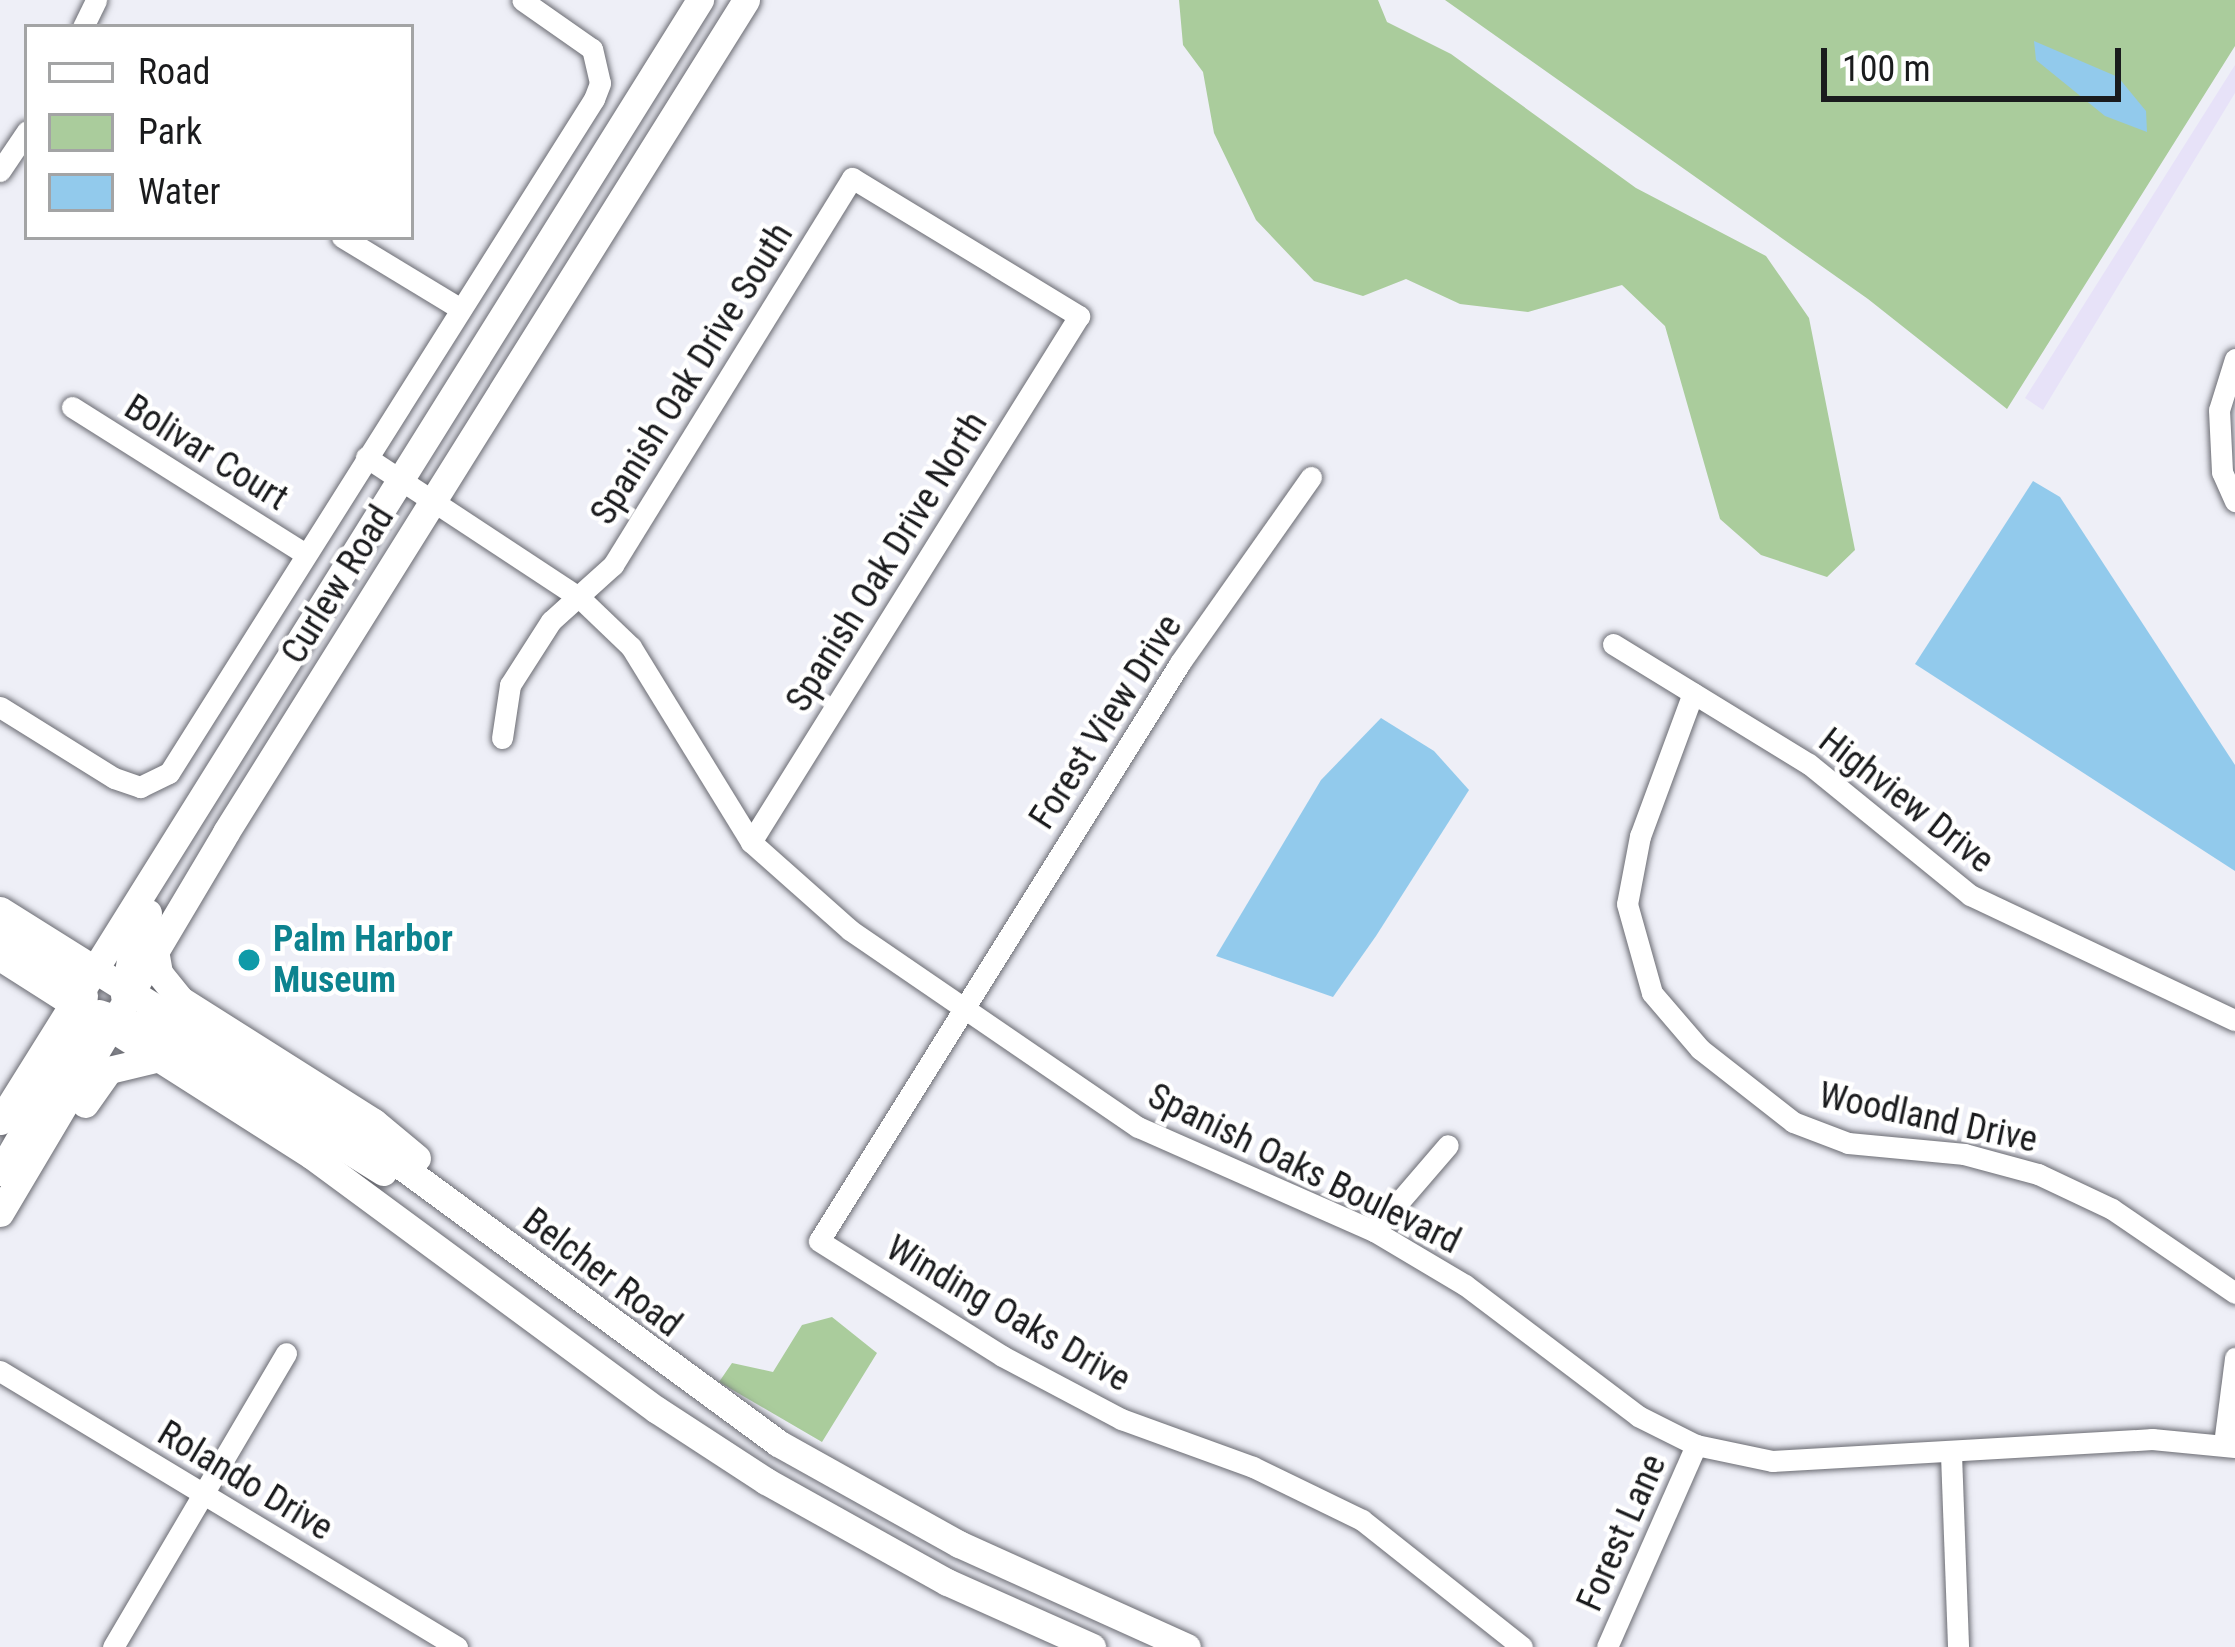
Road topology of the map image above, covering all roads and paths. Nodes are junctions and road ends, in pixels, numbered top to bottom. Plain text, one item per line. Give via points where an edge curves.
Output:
1 (522, 0) edge
2 (700, 0) edge
3 (746, 0) edge
4 (24, 135) edge
5 (0, 171) edge
6 (851, 178) joint
7 (347, 240) edge
8 (461, 310) junction
9 (2235, 359) edge
10 (72, 407) dead end
11 (366, 457) junction
12 (1312, 477) dead end
13 (401, 478) junction
14 (434, 499) junction
15 (2235, 501) edge
16 (305, 554) junction
17 (581, 598) junction
18 (1613, 644) dead end
19 (284, 665) junction
20 (1693, 693) junction
21 (0, 706) edge
22 (502, 738) dead end
23 (751, 842) junction
24 (0, 892) edge
25 (0, 910) edge
26 (125, 919) junction
27 (0, 938) edge
28 (155, 950) junction
29 (0, 958) edge
30 (0, 974) edge
31 (102, 995) junction
32 (962, 1009) junction
33 (2235, 1020) edge
34 (52, 1036) junction
35 (155, 1059) junction
36 (0, 1121) edge
37 (1448, 1145) dead end
38 (0, 1172) edge
39 (0, 1213) edge
40 (1374, 1231) junction
41 (0, 1232) edge
42 (500, 1241) junction
43 (2235, 1293) edge
44 (286, 1354) dead end
45 (2235, 1358) edge
46 (0, 1371) edge
47 (1696, 1445) junction
48 (2230, 1446) edge
49 (1951, 1454) junction
50 (204, 1496) junction
51 (113, 1647) edge
52 (456, 1647) edge
53 (1093, 1647) edge
54 (1187, 1647) edge
55 (1522, 1647) edge
56 (1607, 1647) edge
57 (1958, 1647) edge

1 - 8 street via 580,37 600,65 594,100
2 - 13 main road, Curlew Road
3 - 14 main road, Curlew Road
4 - 5 street
6 - 17 street, Spanish Oak Drive South via 614,565
6 - 23 street, Spanish Oak Drive North via 1078,316
7 - 8 street
8 - 11 street
9 - 15 street via 2219,410 2222,472
10 - 16 street, Bolivar Court
11 - 13 street, Spanish Oaks Boulevard
11 - 16 street
12 - 32 street, Forest View Drive via 1180,663
13 - 14 street, Spanish Oaks Boulevard
13 - 19 main road, Curlew Road
14 - 17 street, Spanish Oaks Boulevard
14 - 28 main road, Curlew Road
16 - 21 street via 169,773 140,787
17 - 22 street, Spanish Oak Drive South via 551,621 510,686
17 - 23 street, Spanish Oaks Boulevard via 632,647
18 - 20 street, Highview Drive
19 - 26 main road, Curlew Road
19 - 31 main road via 259,736
20 - 33 street, Highview Drive via 1809,764 1970,896
20 - 43 street, Woodland Drive via 1640,836 1627,904 1652,993 1700,1049 1792,1122 1848,1143 1964,1154 2038,1174 2112,1209
23 - 32 street, Spanish Oaks Boulevard via 850,930
24 - 26 main road via 86,938
25 - 31 main road, Belcher Road via 61,946
26 - 31 main road, Curlew Road
27 - 31 main road
28 - 31 main road, Curlew Road
28 - 42 main road via 158,973 181,1000 374,1122
29 - 31 main road, Belcher Road
30 - 34 main road via 33,996
31 - 34 main road, Curlew Road
31 - 35 main road, Belcher Road
31 - 38 main road
31 - 39 main road, Curlew Road
31 - 42 main road, Belcher Road via 363,1138
32 - 40 street, Spanish Oaks Boulevard via 1173,1147
32 - 55 street, Winding Oaks Drive via 819,1241 1002,1356 1121,1419 1348,1512
34 - 36 main road, Curlew Road
35 - 41 main road via 120,1064 100,1078 22,1212
35 - 53 main road, Belcher Road via 312,1156 766,1481 947,1582
37 - 40 street
40 - 47 street, Spanish Oaks Boulevard via 1506,1312 1639,1417
42 - 54 main road, Belcher Road via 683,1380 875,1501
44 - 50 street
45 - 48 street
46 - 50 street, Rolando Drive
47 - 49 street, Spanish Oaks Boulevard via 1772,1461
47 - 56 street, Forest Lane
48 - 49 street, Spanish Oaks Boulevard via 2152,1439
49 - 57 street
50 - 51 street
50 - 52 street, Rolando Drive

